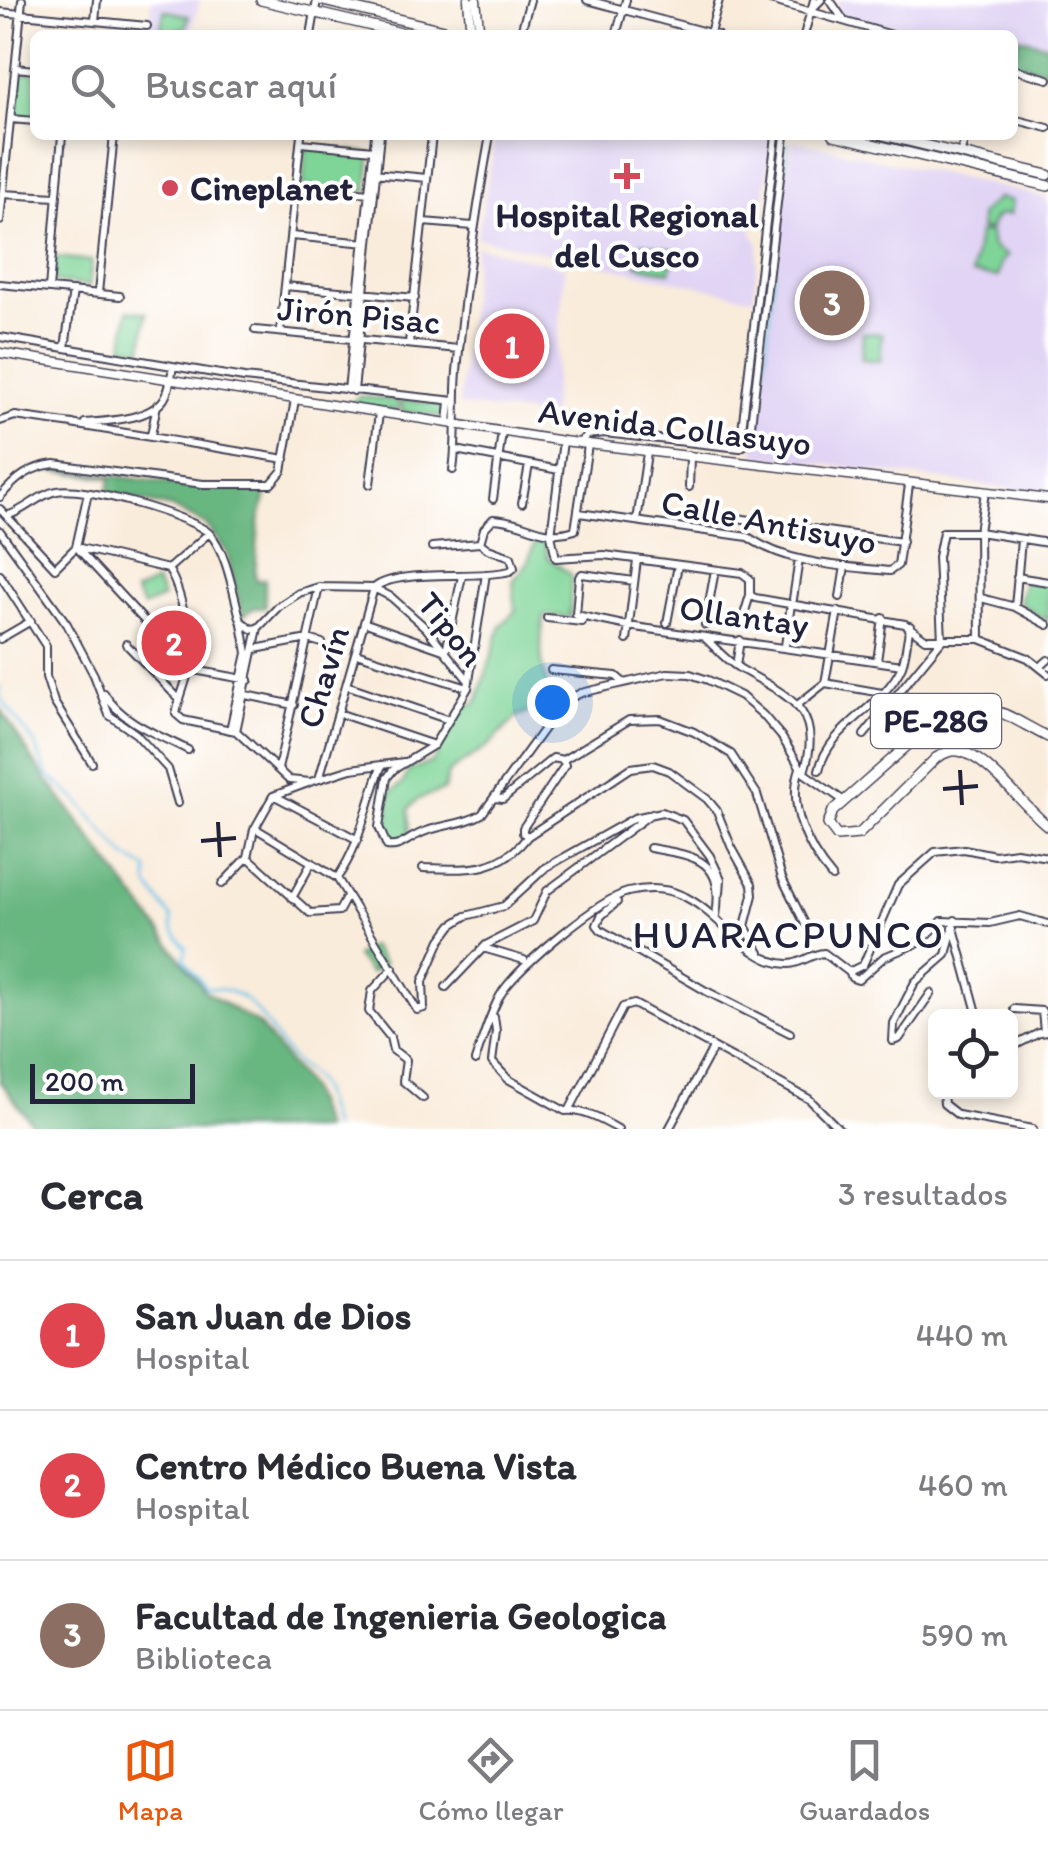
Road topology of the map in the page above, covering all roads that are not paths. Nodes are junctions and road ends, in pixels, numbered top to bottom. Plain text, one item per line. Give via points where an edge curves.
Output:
1 (22, 0) edge
2 (97, 0) edge
3 (261, 0) edge
4 (318, 0) edge
5 (468, 0) edge
6 (476, 0) edge
7 (530, 0) edge
8 (587, 0) edge
9 (626, 0) edge
10 (718, 0) edge
11 (770, 0) edge
12 (817, 0) edge
13 (830, 0) edge
14 (624, 9) junction
15 (810, 11) junction
16 (0, 12) edge
17 (314, 13) junction
18 (21, 14) junction
19 (391, 17) junction
20 (95, 21) junction
21 (846, 22) junction
22 (124, 24) junction
23 (147, 26) dead end
24 (123, 30) edge
25 (312, 30) edge
26 (380, 30) edge
27 (388, 30) edge
28 (447, 30) edge
29 (468, 30) edge
30 (479, 30) edge
31 (521, 30) edge
32 (618, 30) edge
33 (698, 30) edge
34 (713, 30) edge
35 (805, 30) edge
36 (874, 30) edge
37 (16, 68) junction
38 (30, 69) edge
39 (1018, 70) edge
40 (1048, 79) edge
41 (0, 92) edge
42 (13, 93) junction
43 (11, 119) junction
44 (1018, 119) edge
45 (30, 121) edge
46 (1048, 128) edge
47 (62, 140) edge
48 (113, 140) edge
49 (301, 140) edge
50 (308, 140) edge
51 (376, 140) edge
52 (377, 140) edge
53 (431, 140) edge
54 (489, 140) edge
55 (776, 140) edge
56 (784, 140) edge
57 (855, 140) edge
58 (903, 140) edge
59 (964, 140) edge
60 (373, 150) junction
61 (960, 154) junction
62 (373, 173) junction
63 (1048, 175) edge
64 (427, 178) junction
65 (296, 186) junction
66 (1048, 186) edge
67 (369, 193) junction
68 (2, 194) edge
69 (56, 197) junction
70 (0, 221) edge
71 (423, 222) junction
72 (473, 226) junction
73 (291, 236) junction
74 (366, 243) junction
75 (0, 284) edge
76 (285, 286) junction
77 (49, 289) junction
78 (73, 291) junction
79 (361, 293) junction
80 (98, 294) junction
81 (120, 296) dead end
82 (415, 298) junction
83 (255, 330) dead end
84 (280, 332) junction
85 (0, 337) edge
86 (357, 338) junction
87 (409, 344) junction
88 (65, 348) junction
89 (459, 349) junction
90 (0, 352) edge
91 (154, 363) junction
92 (173, 366) junction
93 (144, 376) junction
94 (171, 380) junction
95 (351, 390) junction
96 (295, 400) junction
97 (452, 401) junction
98 (157, 405) junction
99 (749, 406) junction
100 (378, 413) junction
101 (0, 418) edge
102 (452, 423) junction
103 (70, 424) junction
104 (502, 432) junction
105 (151, 435) junction
106 (564, 442) junction
107 (583, 444) junction
108 (456, 450) junction
109 (647, 453) junction
110 (690, 457) junction
111 (284, 459) junction
112 (499, 460) junction
113 (530, 465) junction
114 (453, 470) dead end
115 (560, 470) junction
116 (370, 484) dead end
117 (909, 484) junction
118 (689, 487) dead end
119 (986, 492) junction
120 (88, 494) junction
121 (0, 497) edge
122 (493, 498) dead end
123 (1048, 499) edge
124 (522, 503) dead end
125 (0, 509) edge
126 (579, 513) junction
127 (9, 516) junction
128 (723, 516) dead end
129 (637, 521) junction
130 (0, 531) edge
131 (209, 532) junction
132 (980, 532) junction
133 (550, 535) junction
134 (1021, 540) junction
135 (902, 542) junction
136 (480, 543) junction
137 (1048, 543) edge
138 (432, 546) dead end
139 (76, 547) junction
140 (799, 559) junction
141 (637, 560) junction
142 (678, 565) junction
143 (846, 566) junction
144 (168, 569) junction
145 (715, 570) junction
146 (486, 574) junction
147 (0, 575) edge
148 (462, 576) junction
149 (1017, 578) junction
150 (634, 580) junction
151 (1048, 582) edge
152 (319, 587) junction
153 (374, 588) junction
154 (750, 594) junction
155 (840, 598) dead end
156 (981, 598) junction
157 (792, 601) junction
158 (1016, 607) junction
159 (838, 611) junction
160 (547, 618) dead end
161 (743, 618) dead end
162 (883, 618) junction
163 (31, 621) junction
164 (241, 621) junction
165 (366, 623) junction
166 (667, 624) dead end
167 (1048, 624) edge
168 (705, 625) dead end
169 (628, 626) junction
170 (910, 626) junction
171 (258, 628) junction
172 (702, 636) junction
173 (0, 639) edge
174 (308, 639) junction
175 (980, 639) junction
176 (627, 640) dead end
177 (740, 640) junction
178 (942, 640) junction
179 (322, 643) dead end
180 (126, 644) dead end
181 (786, 646) junction
182 (255, 649) junction
183 (446, 651) junction
184 (356, 653) junction
185 (831, 653) junction
186 (1048, 660) edge
187 (877, 661) junction
188 (902, 665) junction
189 (1040, 666) junction
190 (736, 667) junction
191 (189, 668) junction
192 (550, 670) dead end
193 (1048, 674) edge
194 (94, 675) junction
195 (246, 679) junction
196 (624, 683) junction
197 (825, 683) junction
198 (469, 684) junction
199 (346, 685) junction
200 (882, 693) junction
201 (243, 694) junction
202 (180, 700) junction
203 (294, 704) junction
204 (796, 706) junction
205 (338, 712) junction
206 (449, 720) junction
207 (233, 730) junction
208 (864, 735) dead end
209 (1048, 737) edge
210 (434, 745) junction
211 (188, 750) dead end
212 (563, 760) junction
213 (92, 762) dead end
214 (410, 762) junction
215 (382, 764) junction
216 (278, 770) junction
217 (802, 770) junction
218 (819, 770) dead end
219 (314, 781) junction
220 (273, 796) junction
221 (495, 798) junction
222 (844, 801) junction
223 (178, 803) dead end
224 (653, 812) junction
225 (1048, 826) edge
226 (255, 828) junction
227 (528, 836) junction
228 (358, 840) junction
229 (650, 848) dead end
230 (248, 857) junction
231 (1048, 858) edge
232 (312, 862) junction
233 (423, 868) dead end
234 (832, 876) dead end
235 (337, 878) junction
236 (222, 884) dead end
237 (626, 893) junction
238 (720, 893) junction
239 (347, 895) junction
240 (292, 898) junction
241 (716, 916) junction
242 (954, 923) junction
243 (805, 924) dead end
244 (1048, 924) edge
245 (483, 948) junction
246 (763, 958) junction
247 (524, 960) dead end
248 (393, 968) junction
249 (849, 972) junction
250 (446, 987) dead end
251 (932, 992) dead end
252 (1014, 1008) dead end
253 (976, 1009) dead end
254 (494, 1016) junction
255 (1046, 1032) edge
256 (790, 1034) dead end
257 (1018, 1044) edge
258 (714, 1048) junction
259 (474, 1061) dead end
260 (423, 1098) dead end
261 (944, 1099) edge
262 (570, 1110) junction
263 (969, 1118) junction
264 (618, 1129) edge
265 (669, 1129) edge
266 (839, 1129) edge
267 (966, 1129) edge
268 (1032, 1129) edge

1 - 18 street
2 - 20 street
3 - 17 highway
4 - 17 street
4 - 19 highway
5 - 29 main road
6 - 30 main road
7 - 31 street
8 - 14 street
9 - 14 street
10 - 34 street
11 - 15 street
12 - 15 street
13 - 21 street
14 - 32 street
14 - 33 street
15 - 21 street
15 - 35 street
16 - 18 street
17 - 25 street
17 - 26 highway
18 - 20 street
18 - 37 street
19 - 27 street
19 - 28 highway
20 - 22 street
21 - 36 street
22 - 23 street
22 - 24 street
37 - 38 street
37 - 42 street
39 - 40 street
41 - 42 street
42 - 43 street
43 - 45 street
43 - 68 street
44 - 46 street
47 - 69 street
48 - 80 street
49 - 65 street
50 - 60 street
51 - 60 street
52 - 62 street
53 - 64 street
54 - 72 street
55 - 99 street
56 - 99 street
57 - 66 highway
58 - 61 highway
59 - 61 street
60 - 62 street
61 - 63 highway
62 - 64 street
62 - 67 street
62 - 74 street
64 - 71 street
65 - 67 street
65 - 73 street
67 - 74 street
68 - 69 street
68 - 70 street
69 - 77 street
71 - 72 street
71 - 82 street
72 - 89 street
73 - 74 street
73 - 76 street
74 - 79 street
75 - 77 street
76 - 79 street
76 - 84 street
77 - 78 street
78 - 80 street
78 - 88 street
79 - 82 street
79 - 86 street
80 - 81 street
82 - 87 street
83 - 84 street, Jirón Pisac
84 - 86 street, Jirón Pisac
85 - 88 street
86 - 87 street, Jirón Pisac
86 - 95 street
87 - 89 street, Jirón Pisac
88 - 91 street
89 - 97 street
90 - 93 main road, Avenida Collasuyo
91 - 92 street
91 - 93 street
92 - 94 street
92 - 95 street
93 - 94 main road, Avenida Collasuyo
94 - 96 main road, Avenida Collasuyo
94 - 98 street
95 - 97 street
96 - 100 main road, Avenida Collasuyo
96 - 111 street
97 - 102 street
98 - 103 street via 126,417
98 - 105 street
99 - 107 street via 749,442 740,448 604,433 587,435
100 - 102 main road, Avenida Collasuyo
100 - 116 street
101 - 103 street
102 - 104 main road, Avenida Collasuyo
102 - 108 street
103 - 105 street
104 - 106 main road, Avenida Collasuyo
104 - 112 street
105 - 111 street
106 - 107 main road, Avenida Collasuyo
106 - 115 street
107 - 109 main road, Avenida Collasuyo
107 - 126 street
108 - 112 street
108 - 114 street
109 - 110 main road, Avenida Collasuyo
109 - 129 street
110 - 117 main road, Avenida Collasuyo
110 - 118 street
111 - 121 street via 277,479 260,486 40,465
112 - 113 street
112 - 122 street
113 - 115 street
113 - 124 street
115 - 133 street
117 - 119 main road, Avenida Collasuyo
117 - 135 street
119 - 123 main road, Avenida Collasuyo
119 - 132 street
120 - 127 street via 56,490
120 - 131 street via 188,518
120 - 139 street
125 - 127 street
126 - 129 street, Calle Antisuyo
126 - 133 street via 575,530
127 - 139 street via 55,568
128 - 135 street
129 - 140 street, Calle Antisuyo via 748,537
130 - 194 street via 51,598
131 - 144 street
131 - 164 street
132 - 134 street
132 - 156 street
132 - 178 street via 940,534
133 - 136 street via 493,519
133 - 141 street via 561,560
134 - 137 street
134 - 149 street
135 - 143 street, Calle Antisuyo via 890,572
136 - 138 street
136 - 146 street via 511,556 514,568
139 - 144 street
139 - 191 street
140 - 143 street, Calle Antisuyo
140 - 157 street
141 - 142 street
141 - 150 street
142 - 145 street
142 - 166 street
143 - 155 street
144 - 191 street via 176,580
145 - 154 street via 744,574
145 - 168 street
146 - 148 street
146 - 198 street
147 - 163 street
148 - 153 street via 393,578
148 - 183 street
149 - 151 street
149 - 158 street
150 - 169 street
150 - 169 street, Ollantay via 578,577 579,618
152 - 153 street, Tipon
152 - 171 street, Tipon via 279,606
152 - 174 street
153 - 165 street, Chavín
153 - 183 street, Tipon
154 - 157 street
154 - 161 street
156 - 158 street
156 - 175 street
157 - 159 street
157 - 181 street
158 - 167 street
159 - 162 street
159 - 185 street
160 - 169 street
162 - 170 street
162 - 187 street
163 - 173 street
163 - 213 street via 48,651 46,677 54,702
164 - 171 street
164 - 195 street
165 - 183 street
165 - 184 street, Chavín
169 - 172 street, Ollantay
169 - 176 street
170 - 178 street
170 - 188 street
171 - 182 street
172 - 177 street, Ollantay
172 - 190 street
174 - 179 street
174 - 182 street
174 - 203 street
175 - 178 street
175 - 189 street
177 - 181 street, Ollantay
177 - 190 street
178 - 208 street
180 - 202 street
181 - 185 street, Ollantay
182 - 195 street
183 - 198 street, Tipon
184 - 198 street
184 - 199 street, Chavín
185 - 187 street, Ollantay
185 - 197 street
186 - 189 street
187 - 188 street, Ollantay
188 - 200 street
189 - 193 street
190 - 204 street
191 - 195 street
191 - 202 street
192 - 196 street via 616,676
194 - 211 street via 114,708
194 - 223 street via 114,721 168,769
195 - 201 street
196 - 217 street via 671,672 741,696 781,736
196 - 221 street via 560,704
197 - 200 street
197 - 204 street
198 - 206 street, Tipon
199 - 205 street, Chavín
199 - 206 street
200 - 218 street via 831,741
201 - 203 street
201 - 207 street
202 - 207 street via 178,717
203 - 216 street
204 - 217 street via 812,734
205 - 210 street
205 - 219 street, Chavín
206 - 210 street, Tipon
207 - 216 street
209 - 222 highway, PE-28G via 1000,711 966,707 933,723
210 - 214 street, Tipon
212 - 221 street via 553,758 506,797
212 - 227 street via 523,828
212 - 243 street via 630,720 660,720 732,754 757,794 782,878
214 - 215 street
214 - 221 street via 393,770 385,785 379,828 386,846 476,818
215 - 219 street
215 - 228 street
216 - 219 street via 289,780
217 - 222 street
217 - 234 street via 796,806 808,841
219 - 220 street
220 - 226 street
220 - 228 street
222 - 225 highway, PE-28G via 829,827 837,836 855,836 936,758 959,751 980,761
224 - 238 street via 683,820 710,856
224 - 245 street via 547,890 532,922
224 - 248 street via 546,868 504,906 452,925 423,981 421,1010
226 - 230 street
226 - 232 street
227 - 233 street via 486,867
227 - 246 street via 631,768 677,774 717,811 748,873 754,890 746,926
228 - 235 street
229 - 238 street via 695,855
230 - 236 street
230 - 240 street
231 - 249 street via 935,852 898,885 864,965
232 - 235 street
232 - 240 street
235 - 239 street
237 - 241 street via 678,893
237 - 254 street via 587,915 510,982
237 - 256 street via 600,916 601,930
238 - 241 street
239 - 240 street via 339,911 316,914
239 - 248 street
241 - 246 street
242 - 244 street via 1020,916
242 - 249 street via 937,924 858,980
242 - 251 street via 946,955 903,1004 893,1041
242 - 253 street
245 - 247 street
245 - 250 street
246 - 249 street via 791,964 824,953
248 - 260 street via 372,991 370,1010 406,1060 404,1081
252 - 255 street via 1042,1010
254 - 259 street
254 - 262 street via 495,1068
255 - 257 street
258 - 262 street via 634,1004 622,1009
258 - 265 street
258 - 266 street via 814,1102
261 - 263 street
262 - 264 street
263 - 267 street
263 - 268 street

